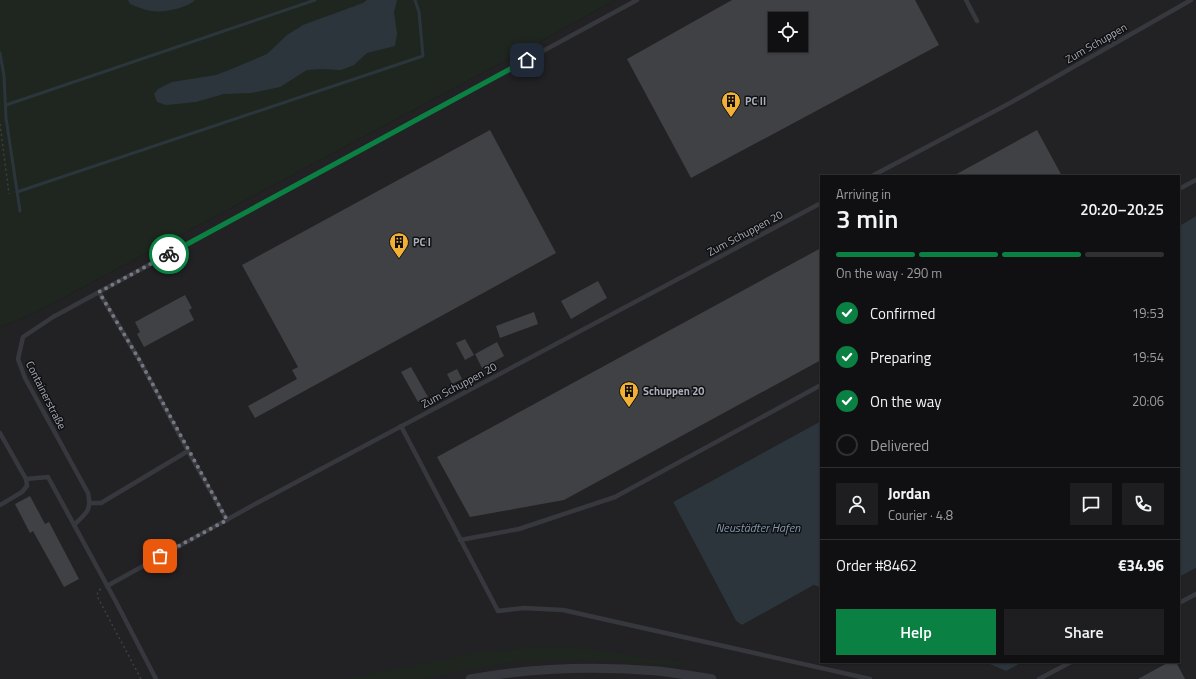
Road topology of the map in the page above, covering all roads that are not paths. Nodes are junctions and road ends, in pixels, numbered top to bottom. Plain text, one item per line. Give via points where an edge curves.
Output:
1 (637, 0) edge
2 (966, 0) edge
3 (1191, 0) edge
4 (977, 21) dead end
5 (874, 175) edge
6 (1196, 180) edge
7 (1180, 188) edge
8 (820, 204) edge
9 (99, 292) junction
10 (820, 386) edge
11 (401, 426) junction
12 (0, 433) edge
13 (188, 451) junction
14 (26, 479) junction
15 (90, 504) junction
16 (0, 505) edge
17 (227, 520) junction
18 (74, 525) junction
19 (460, 540) junction
20 (107, 586) junction
21 (1196, 594) edge
22 (1180, 602) edge
23 (1070, 663) edge
24 (154, 679) edge
25 (470, 679) edge
26 (712, 679) edge
27 (870, 679) edge
28 (1039, 679) edge

1 - 9 lane, Containerstraße
2 - 4 lane
3 - 5 lane, Zum Schuppen via 1010,103
6 - 7 lane
8 - 11 lane, Zum Schuppen 20
9 - 13 lane via 140,361
9 - 15 lane, Containerstraße via 23,337 18,359 25,378 88,493
10 - 19 lane via 615,497 519,529
11 - 17 lane, Zum Schuppen 20
11 - 19 lane
12 - 14 lane
13 - 15 lane via 102,503
13 - 17 lane
14 - 16 lane via 27,486 22,492
14 - 18 lane via 48,477
15 - 18 lane via 87,512
17 - 20 lane, Zum Schuppen 20
18 - 20 lane
19 - 27 lane via 498,611 524,608 563,610
20 - 24 lane
21 - 22 lane
23 - 28 lane
25 - 26 street via 536,671 598,668 659,671

